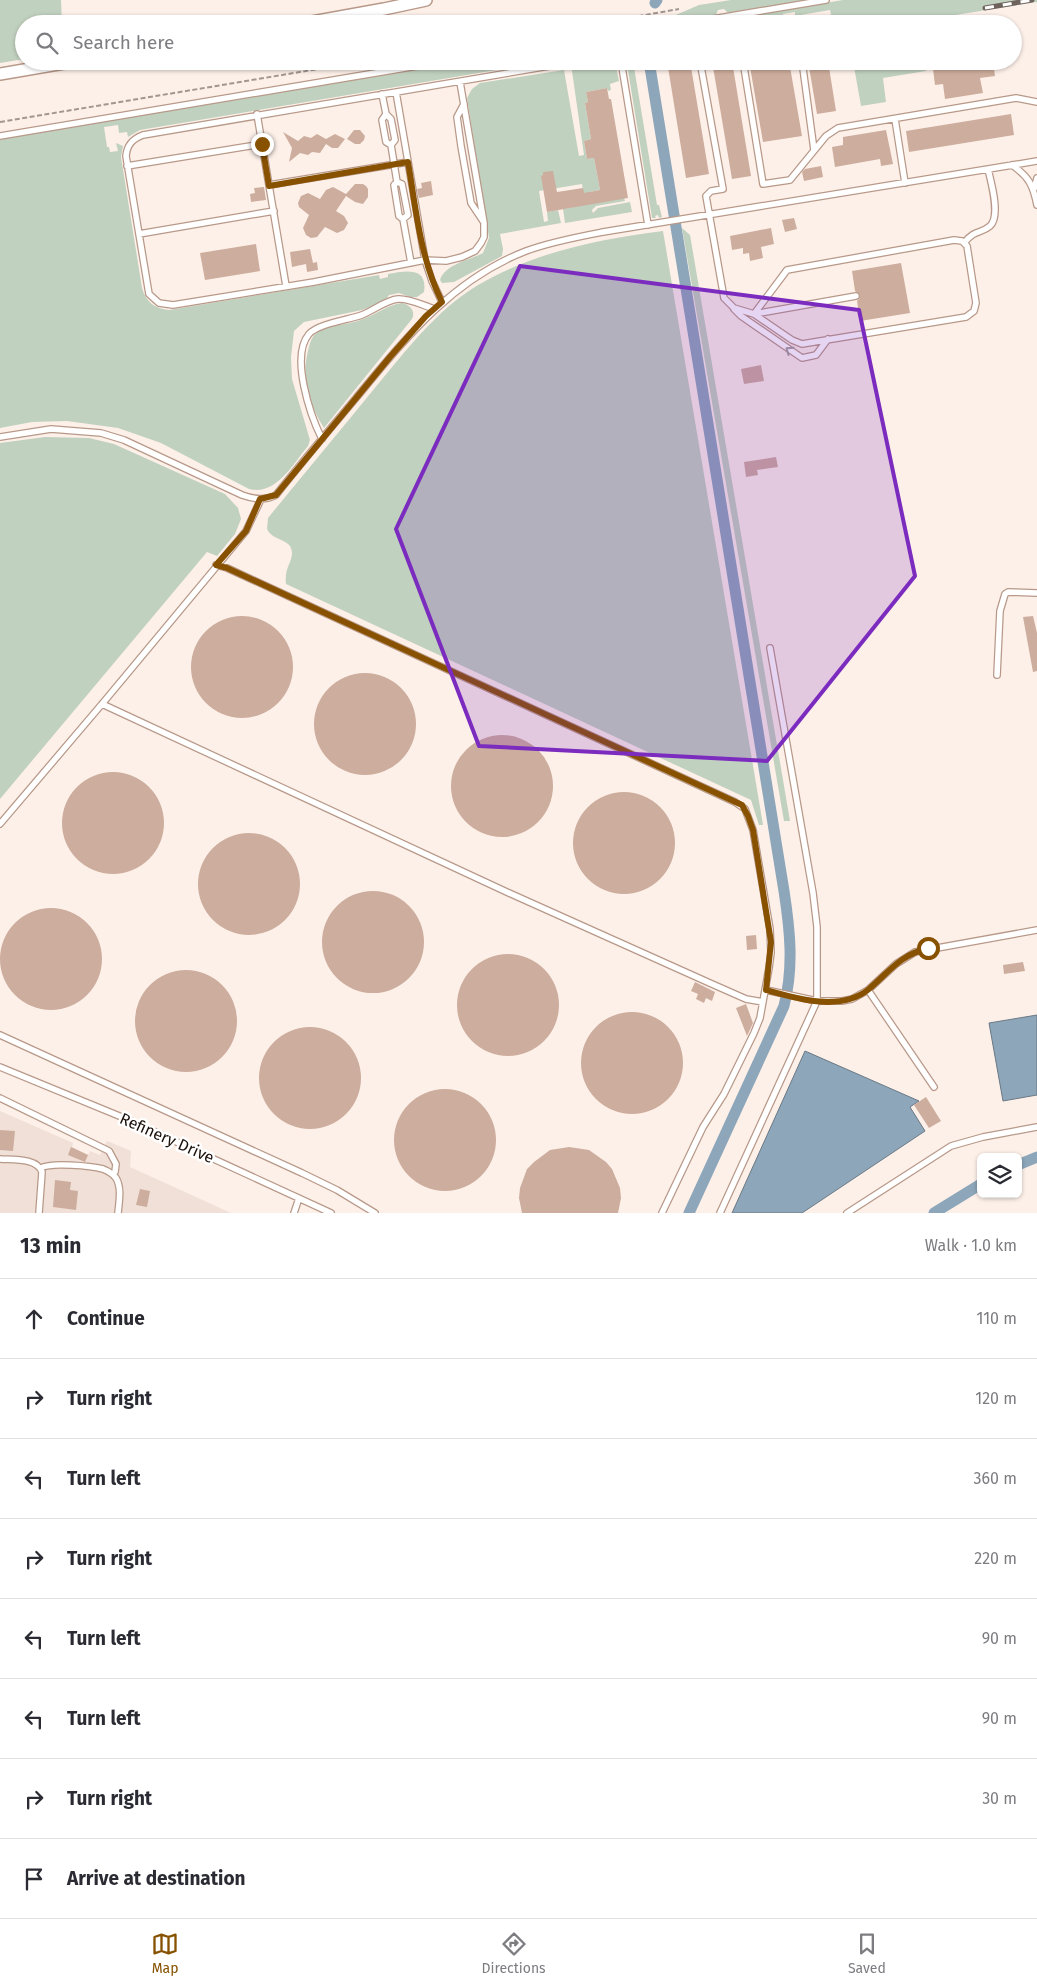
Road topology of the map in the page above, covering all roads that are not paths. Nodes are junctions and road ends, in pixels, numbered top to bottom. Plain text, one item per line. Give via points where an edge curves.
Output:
1 (426, 0) edge
2 (826, 0) edge
3 (354, 15) edge
4 (737, 15) edge
5 (23, 70) edge
6 (393, 70) edge
7 (529, 70) edge
8 (622, 70) edge
9 (702, 70) edge
10 (744, 70) edge
11 (803, 70) edge
12 (0, 74) edge
13 (460, 82) junction
14 (396, 92) junction
15 (382, 94) junction
16 (1037, 102) edge
17 (464, 104) junction
18 (257, 114) junction
19 (895, 119) junction
20 (0, 136) edge
21 (262, 144) junction
22 (814, 150) junction
23 (1037, 161) edge
24 (408, 162) junction
25 (394, 164) junction
26 (1012, 165) junction
27 (127, 166) junction
28 (988, 169) junction
29 (1037, 178) edge
30 (905, 183) junction
31 (269, 186) junction
32 (1034, 189) junction
33 (1037, 206) edge
34 (274, 211) junction
35 (709, 215) junction
36 (484, 223) junction
37 (648, 225) junction
38 (139, 234) junction
39 (964, 243) junction
40 (425, 260) junction
41 (411, 263) junction
42 (286, 286) junction
43 (856, 296) dead end
44 (442, 302) junction
45 (734, 308) junction
46 (434, 309) junction
47 (754, 314) junction
48 (828, 339) junction
49 (0, 437) edge
50 (322, 439) junction
51 (260, 499) junction
52 (216, 565) junction
53 (1037, 593) edge
54 (770, 648) dead end
55 (997, 675) dead end
56 (102, 704) junction
57 (0, 824) edge
58 (1037, 930) edge
59 (766, 990) junction
60 (868, 990) junction
61 (817, 1001) junction
62 (763, 1002) junction
63 (0, 1035) edge
64 (0, 1067) edge
65 (934, 1086) dead end
66 (0, 1098) edge
67 (1037, 1127) edge
68 (0, 1159) edge
69 (40, 1168) junction
70 (112, 1174) junction
71 (299, 1198) junction
72 (39, 1213) edge
73 (118, 1213) edge
74 (294, 1213) edge
75 (331, 1213) edge
76 (375, 1213) edge
77 (662, 1213) edge
78 (720, 1213) edge
79 (848, 1213) edge

1 - 3 street
2 - 4 lane
5 - 12 street
6 - 20 lane
7 - 13 lane
8 - 37 lane
9 - 35 lane via 723,189 706,196
10 - 22 lane via 763,184 790,180
11 - 22 lane
13 - 14 lane
13 - 17 lane
14 - 15 lane
14 - 24 lane
15 - 18 lane
15 - 25 lane via 386,114 382,120
16 - 19 lane via 1016,98
17 - 36 lane
17 - 36 lane via 457,117 461,146 471,203
18 - 21 lane
18 - 27 lane via 142,135 132,140 126,150
19 - 22 lane via 838,128
19 - 30 lane
21 - 27 lane
21 - 31 lane
23 - 26 lane
24 - 25 lane
24 - 40 lane
25 - 31 lane
25 - 41 lane via 396,200
26 - 28 lane
26 - 32 lane
27 - 38 lane
28 - 30 lane
28 - 39 lane via 996,210 994,221
29 - 32 lane
30 - 35 lane
31 - 34 lane
32 - 33 lane
34 - 38 lane
34 - 42 lane
35 - 37 lane
35 - 45 lane via 723,294 726,302
36 - 40 lane via 484,237 475,250 446,261
37 - 44 lane via 573,237 525,252 469,282
38 - 42 lane via 147,287 159,303 173,305
39 - 47 lane via 954,240 787,270
39 - 48 lane via 976,299 970,314
40 - 41 lane
40 - 44 lane
41 - 42 lane
43 - 47 lane
44 - 46 lane
45 - 47 lane
48 -> 45 lane via 816,355 798,356
46 - 50 lane
46 - 50 lane via 395,299 367,314 318,327 310,333 301,348 301,361 310,410
47 - 48 lane via 797,343
49 - 51 lane via 51,429 102,433 124,440 242,495
50 - 51 lane via 276,495
51 - 52 lane via 246,531
52 - 56 lane
52 - 59 lane via 742,805 753,830 770,929 771,953
53 - 55 lane via 1005,594 1000,611
54 - 61 lane via 813,893 817,927
56 - 57 lane
56 - 62 lane via 509,893 712,984
58 - 60 lane via 915,952 896,964
59 - 61 lane
59 - 62 lane
60 - 61 lane via 852,999
60 - 65 lane
61 - 78 lane
62 - 77 lane via 754,1033
63 - 76 lane via 302,1173
64 - 71 lane, Refinery Drive via 129,1120
66 - 70 lane via 109,1151 116,1164
67 - 79 lane via 951,1146
68 - 69 lane via 33,1162
69 - 70 lane via 46,1165 101,1169
69 - 72 lane
70 - 73 lane via 120,1189
71 - 74 lane
71 - 75 lane, Refinery Drive

